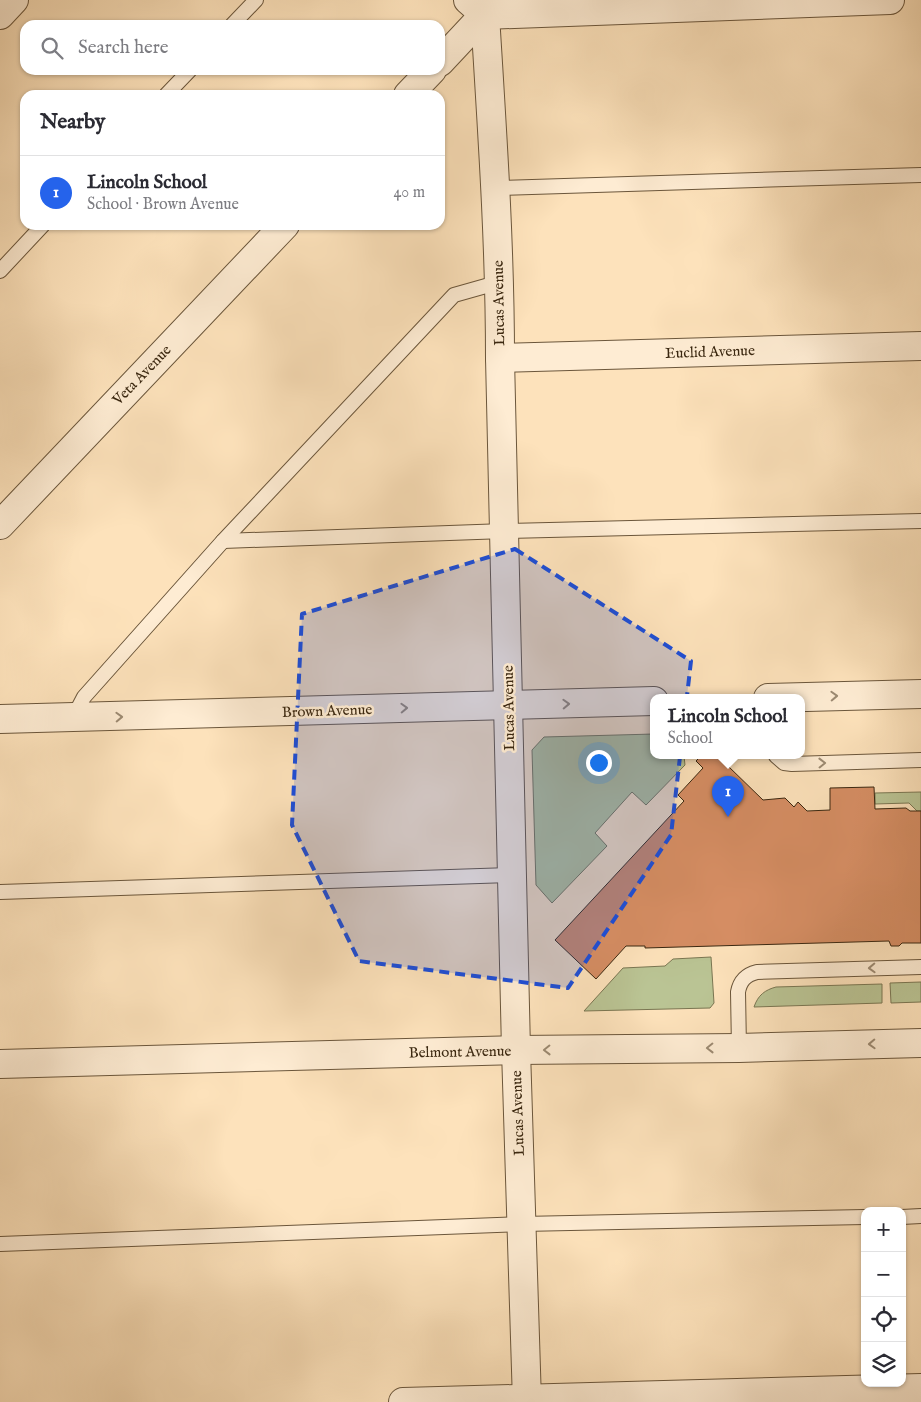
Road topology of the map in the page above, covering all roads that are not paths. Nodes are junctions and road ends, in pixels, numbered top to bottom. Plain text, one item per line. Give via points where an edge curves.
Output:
1 (14, 0) edge
2 (256, 0) edge
3 (890, 0) edge
4 (484, 5) edge
5 (0, 15) edge
6 (237, 20) edge
7 (445, 56) edge
8 (185, 75) edge
9 (427, 75) edge
10 (171, 90) edge
11 (413, 90) edge
12 (921, 175) edge
13 (496, 188) junction
14 (38, 230) edge
15 (280, 230) edge
16 (0, 271) edge
17 (500, 282) junction
18 (921, 346) edge
19 (500, 358) junction
20 (921, 521) edge
21 (0, 525) edge
22 (505, 531) junction
23 (223, 542) junction
24 (921, 694) edge
25 (805, 697) edge
26 (650, 701) edge
27 (509, 705) junction
28 (73, 718) junction
29 (0, 719) edge
30 (779, 759) edge
31 (921, 760) edge
32 (512, 875) junction
33 (0, 892) edge
34 (921, 967) edge
35 (921, 1043) edge
36 (739, 1048) junction
37 (516, 1050) junction
38 (0, 1064) edge
39 (921, 1216) edge
40 (906, 1217) edge
41 (861, 1218) edge
42 (522, 1224) junction
43 (0, 1244) edge
44 (921, 1388) edge
45 (527, 1400) edge
46 (403, 1402) edge

1 - 5 street
2 - 6 lane
3 - 4 street
4 - 7 street
4 - 13 street, Lucas Avenue
8 - 10 lane
9 - 11 street
12 - 13 lane
13 - 17 street, Lucas Avenue
14 - 16 lane
15 - 21 street, Veta Avenue
17 - 19 street, Lucas Avenue
17 - 23 lane via 454,295
18 - 19 street, Euclid Avenue
19 - 22 street, Lucas Avenue
20 - 22 lane
22 - 23 lane
22 - 27 street, Lucas Avenue
23 - 28 lane via 84,696
25 -> 24 street
27 -> 26 street, Brown Avenue
28 -> 27 street, Brown Avenue
27 - 32 street, Lucas Avenue
28 - 29 street, Brown Avenue
30 -> 31 lane via 792,764
32 - 33 lane
32 - 37 street, Lucas Avenue
34 -> 36 lane via 750,974 739,985
35 -> 36 street, Belmont Avenue
36 -> 37 street, Belmont Avenue
37 - 38 street, Belmont Avenue
37 - 42 street, Lucas Avenue
39 - 40 lane
41 - 42 lane
42 - 43 lane
42 - 45 street, Lucas Avenue
44 - 45 street
45 - 46 street

